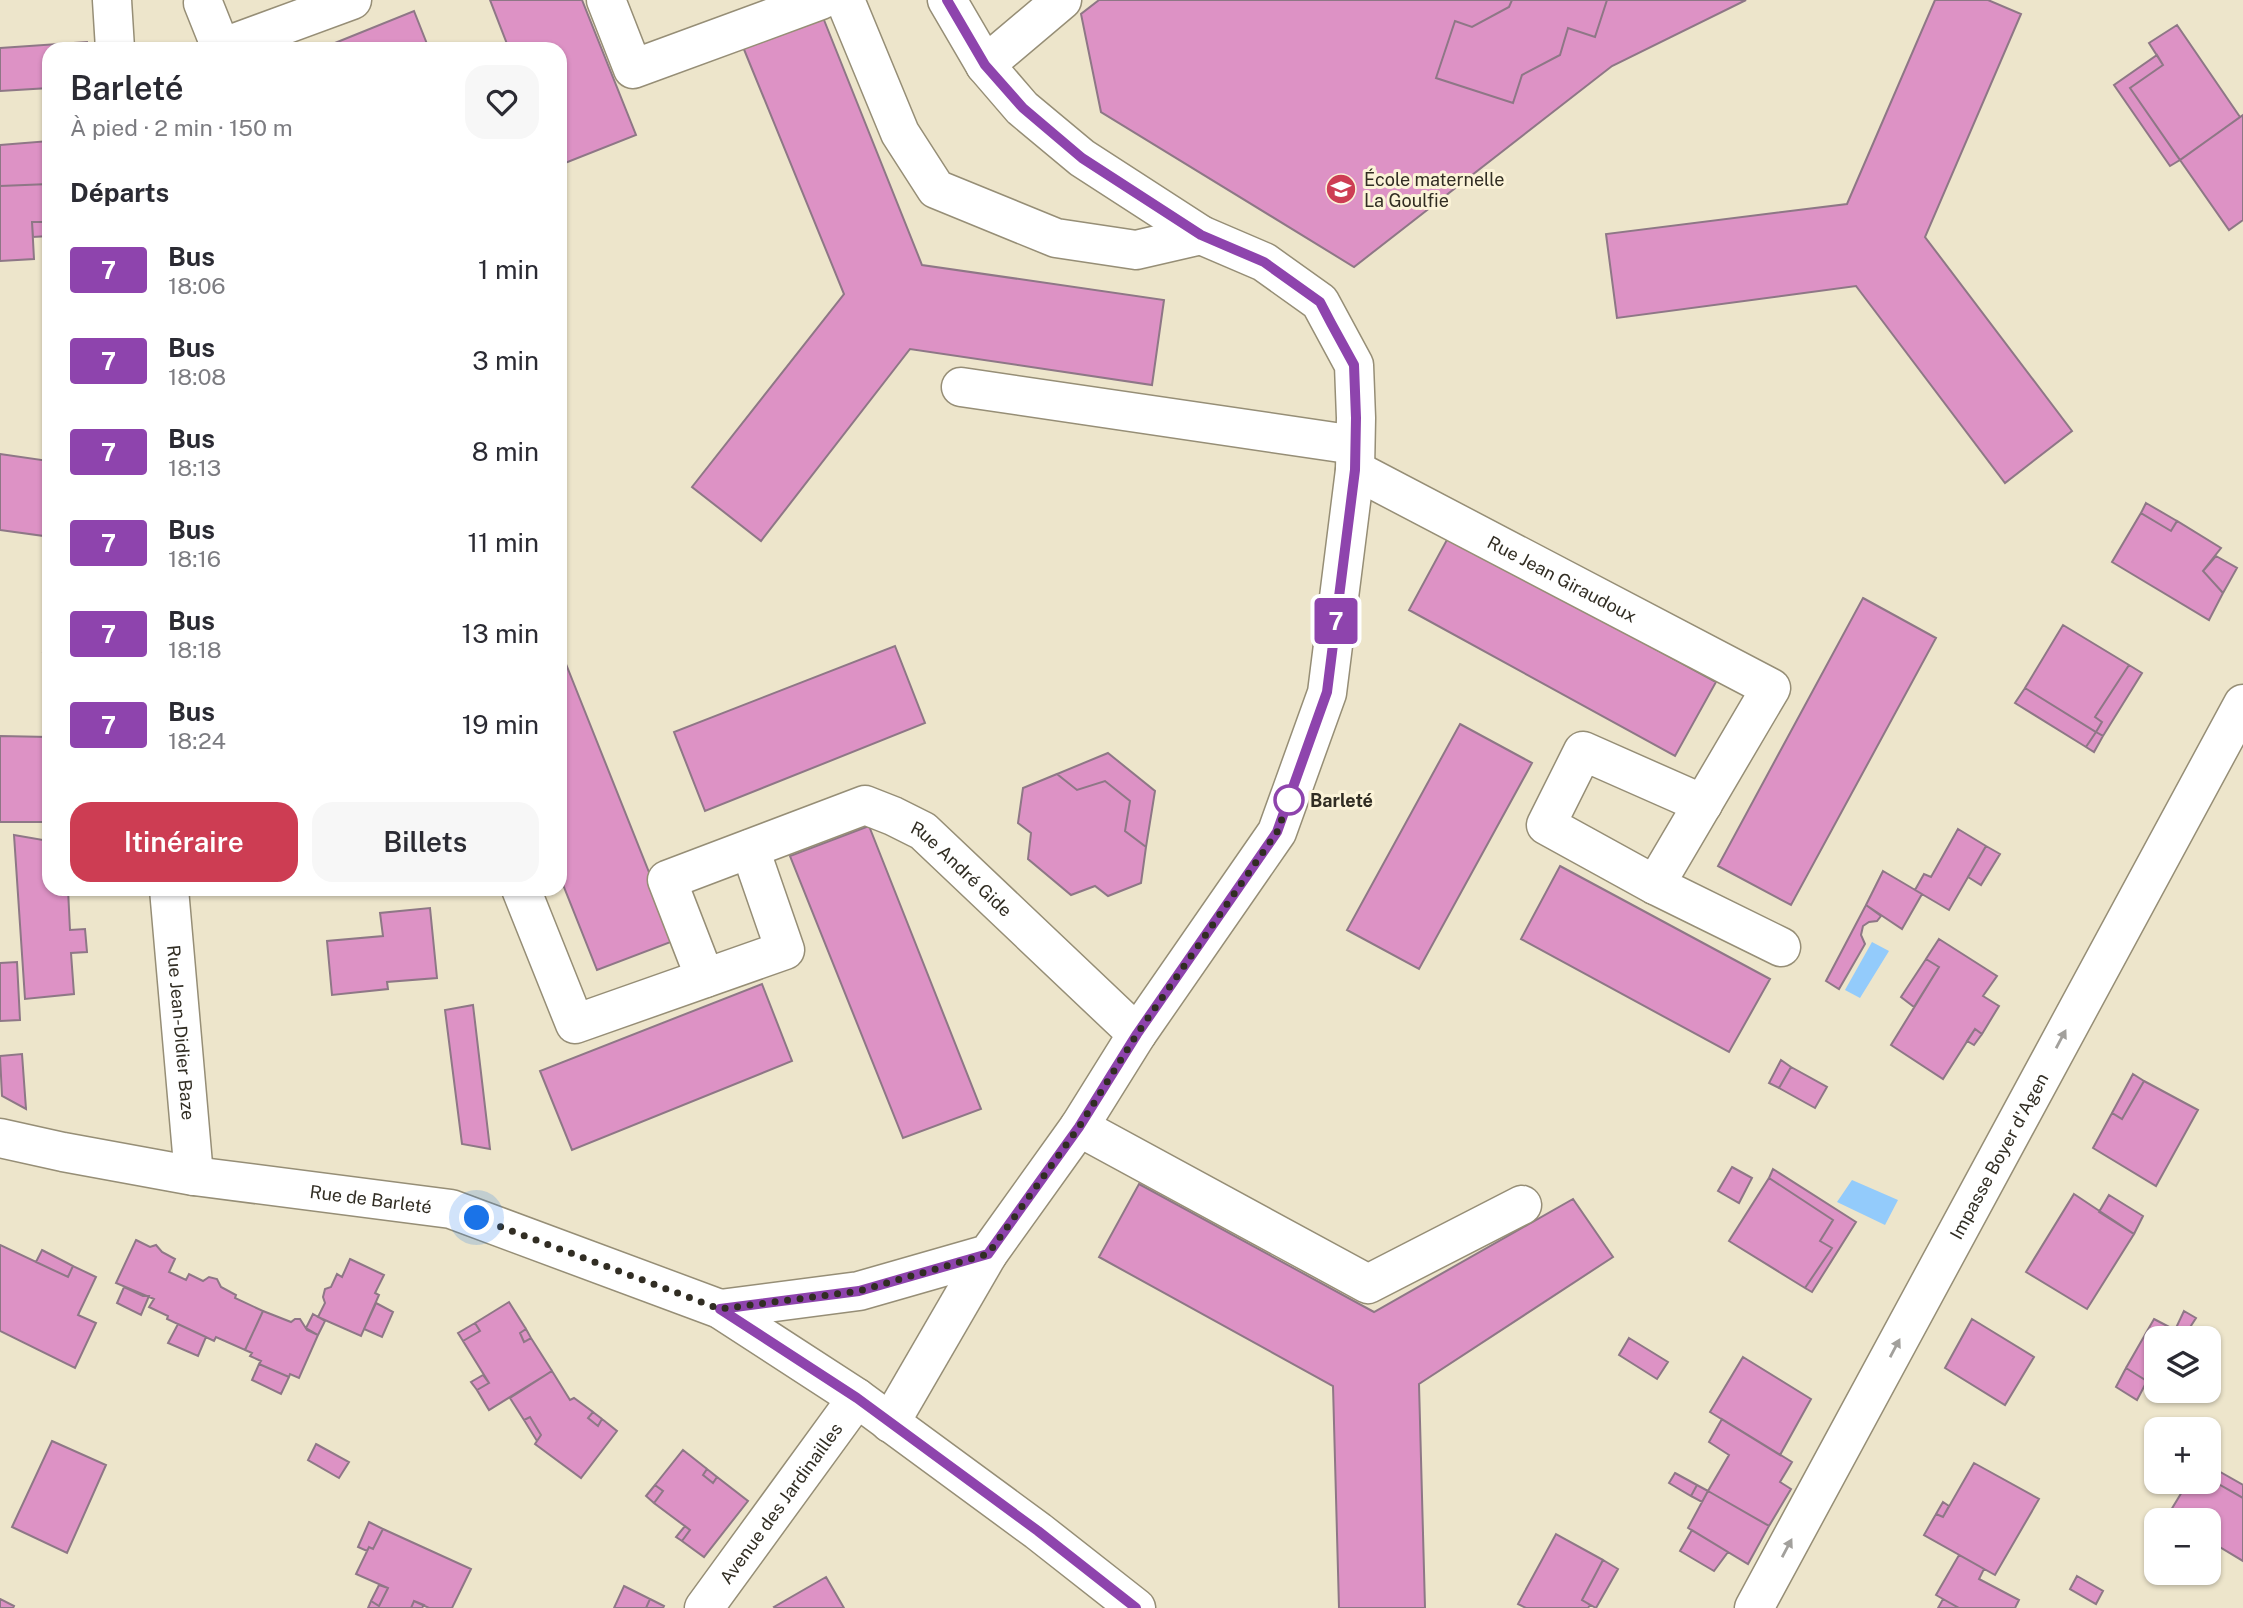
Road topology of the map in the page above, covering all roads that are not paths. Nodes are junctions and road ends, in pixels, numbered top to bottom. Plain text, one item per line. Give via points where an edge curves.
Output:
1 (112, 0) edge
2 (352, 0) edge
3 (606, 0) edge
4 (821, 0) edge
5 (845, 0) edge
6 (947, 0) edge
7 (1062, 0) edge
8 (203, 3) dead end
9 (114, 42) edge
10 (219, 42) edge
11 (237, 42) edge
12 (985, 65) junction
13 (1201, 235) junction
14 (961, 387) dead end
15 (1355, 457) junction
16 (2243, 704) edge
17 (1703, 804) junction
18 (750, 849) junction
19 (1655, 885) junction
20 (170, 896) edge
21 (524, 896) edge
22 (1781, 947) dead end
23 (705, 978) junction
24 (1137, 1034) junction
25 (1079, 1127) junction
26 (0, 1138) edge
27 (194, 1177) junction
28 (1522, 1205) dead end
29 (988, 1254) junction
30 (720, 1309) junction
31 (857, 1398) junction
32 (890, 1423) junction
33 (704, 1608) edge
34 (1136, 1608) edge
35 (1754, 1608) edge

1 - 9 street
2 - 11 street
3 - 4 street via 633,69
5 - 13 street via 900,133 936,189 1056,238 1136,250
6 - 12 street
7 - 12 street
8 - 10 street
12 - 13 street via 1023,108 1082,158
13 - 15 street via 1264,262 1320,302 1354,365
14 - 15 street, Rue Jean Giraudoux
15 - 17 street, Rue Jean Giraudoux via 1771,688
15 - 24 street via 1327,692 1277,832
35 -> 16 street, Impasse Boyer d'Agen
17 - 19 street
17 - 19 street via 1583,751 1546,825
18 - 23 street via 785,950
18 - 23 street, Rue André Gide via 667,880
18 - 24 street, Rue André Gide via 865,805 893,816 923,831
19 - 22 street
20 - 27 street, Rue Jean-Didier Baze
21 - 23 street via 575,1024
24 - 25 street
25 - 28 street via 1368,1284
25 - 29 street
26 - 27 street, Rue de Barleté
27 - 30 street, Rue de Barleté via 450,1209
29 - 30 street via 859,1291
29 - 32 street
30 - 31 street, Rue de Barleté
31 - 32 street, Rue de Barleté
31 - 33 street, Avenue des Jardinailles
32 - 34 street, Rue de Barleté

